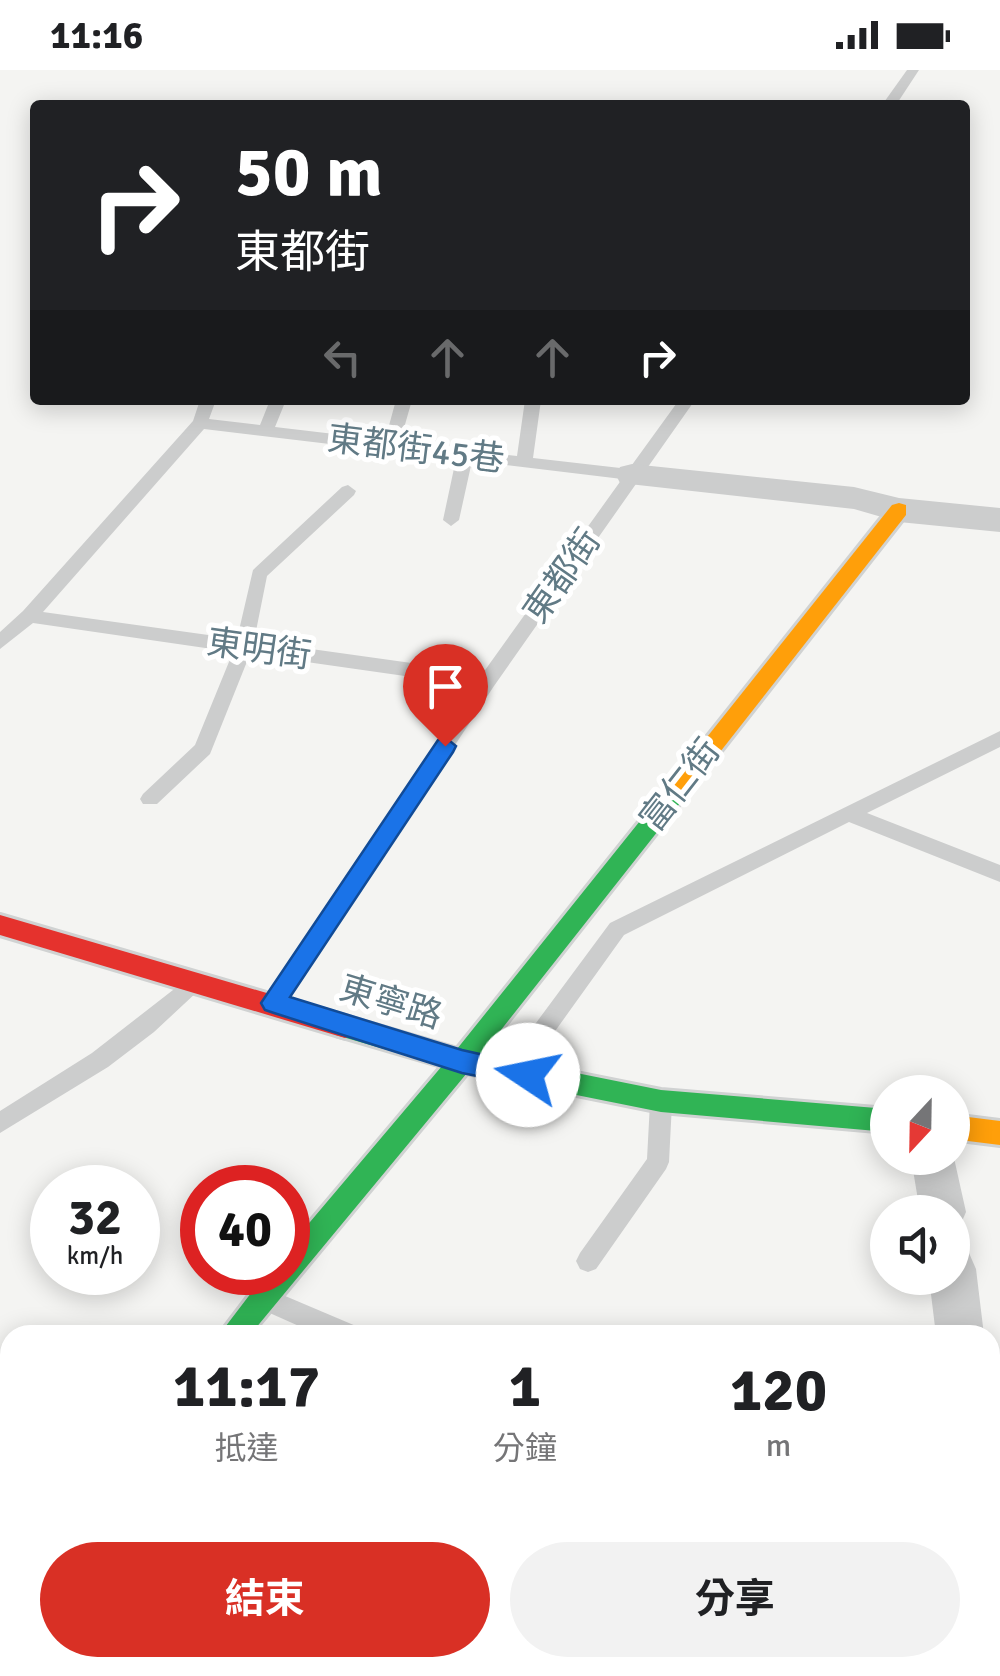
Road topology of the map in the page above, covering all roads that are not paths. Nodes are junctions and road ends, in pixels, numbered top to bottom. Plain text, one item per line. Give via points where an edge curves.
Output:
1 (913, 70) edge
2 (892, 100) edge
3 (206, 405) edge
4 (276, 405) edge
5 (403, 405) edge
6 (531, 405) edge
7 (683, 405) edge
8 (200, 424) junction
9 (266, 431) junction
10 (391, 446) junction
11 (466, 455) junction
12 (524, 462) junction
13 (632, 475) junction
14 (348, 491) dead end
15 (898, 510) junction
16 (451, 520) dead end
17 (1000, 520) edge
18 (29, 616) junction
19 (0, 642) edge
20 (244, 647) junction
21 (488, 682) junction
22 (1000, 738) edge
23 (150, 799) dead end
24 (848, 814) junction
25 (1000, 874) edge
26 (0, 925) edge
27 (196, 980) junction
28 (274, 1003) junction
29 (462, 1062) junction
30 (661, 1101) junction
31 (870, 1118) edge
32 (0, 1123) edge
33 (970, 1129) edge
34 (1000, 1133) edge
35 (310, 1242) edge
36 (588, 1261) dead end
37 (265, 1295) edge
38 (955, 1295) edge
39 (262, 1298) junction
40 (241, 1325) edge
41 (324, 1325) edge
42 (959, 1325) edge

1 - 2 lane
3 - 8 lane
4 - 9 lane
5 - 10 lane
6 - 12 lane
7 - 13 lane, 東都街
8 - 9 lane, 東都街45巷
8 - 18 lane
9 - 10 lane, 東都街45巷
10 - 11 lane, 東都街45巷
11 - 12 lane, 東都街45巷
11 - 16 lane
12 - 13 lane, 東都街45巷
13 - 15 street via 854,498
13 - 21 lane, 東都街
14 - 20 lane via 259,574
15 - 17 street
15 - 29 street, 富仁街
18 - 19 lane
18 - 20 lane, 東明街
20 - 21 lane, 東明街
20 - 23 lane via 202,749
21 - 28 lane, 東都街
22 - 24 lane
24 - 25 lane
24 - 29 lane via 617,929 540,1034
26 - 27 street, 東寧路
27 - 28 street, 東寧路
27 - 32 lane via 138,1034
28 - 29 street, 東寧路
29 - 30 street, 東寧路
29 - 35 street, 富仁街
30 - 31 street, 東寧路
30 - 36 lane via 658,1162
33 - 34 street
37 - 39 street, 富仁街
38 - 42 street
39 - 40 street, 富仁街
39 - 41 lane

